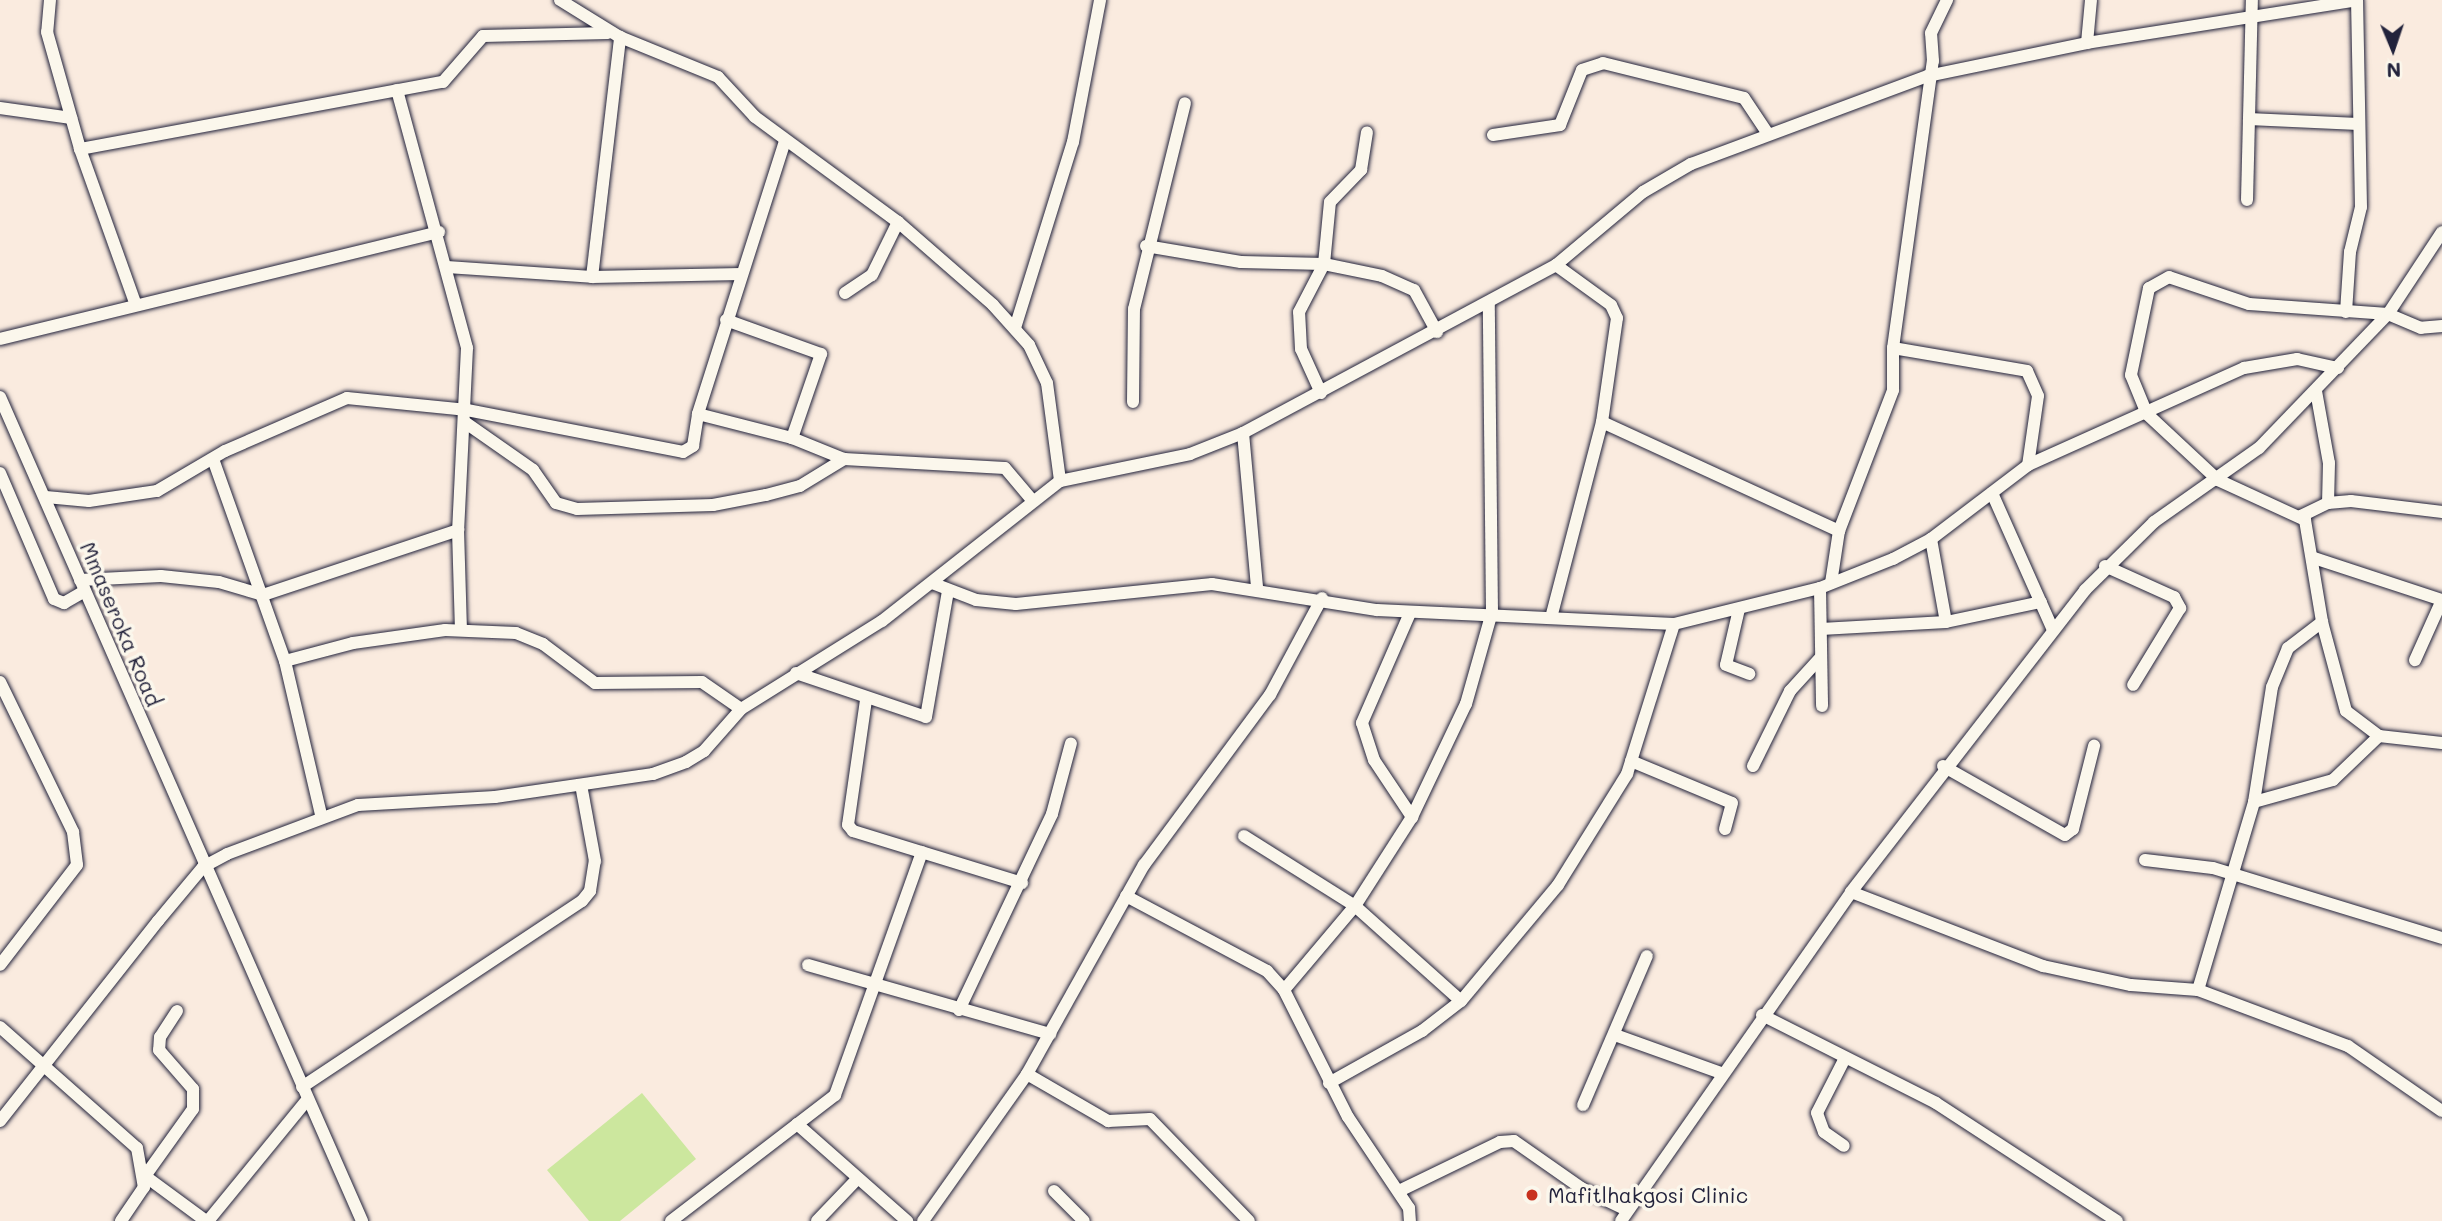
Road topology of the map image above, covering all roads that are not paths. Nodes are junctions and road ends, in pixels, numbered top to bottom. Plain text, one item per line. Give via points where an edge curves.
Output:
1 (50, 0) edge
2 (560, 0) edge
3 (1100, 0) edge
4 (1947, 0) edge
5 (2091, 0) edge
6 (2252, 0) edge
7 (2357, 0) edge
8 (2251, 16) junction
9 (616, 35) junction
10 (2087, 43) junction
11 (1928, 76) junction
12 (397, 90) junction
13 (1185, 103) dead end
14 (0, 108) edge
15 (71, 118) junction
16 (2249, 120) junction
17 (2358, 124) junction
18 (1763, 126) junction
19 (1367, 132) dead end
20 (1493, 135) dead end
21 (785, 141) junction
22 (80, 149) junction
23 (2247, 200) dead end
24 (898, 222) junction
25 (439, 232) junction
26 (2442, 232) edge
27 (1146, 246) junction
28 (1324, 264) junction
29 (1556, 265) junction
30 (447, 268) junction
31 (741, 274) junction
32 (592, 277) junction
33 (845, 293) dead end
34 (135, 303) junction
35 (1489, 304) junction
36 (2346, 312) junction
37 (2388, 314) junction
38 (726, 320) junction
39 (2442, 326) edge
40 (1015, 328) junction
41 (1437, 332) junction
42 (0, 339) edge
43 (1893, 348) junction
44 (2338, 368) junction
45 (2316, 391) junction
46 (1321, 393) junction
47 (0, 397) edge
48 (1133, 402) dead end
49 (698, 414) junction
50 (2147, 414) junction
51 (466, 416) junction
52 (1602, 422) junction
53 (1243, 433) junction
54 (792, 438) junction
55 (844, 458) junction
56 (213, 459) junction
57 (2028, 465) junction
58 (0, 473) edge
59 (1060, 481) junction
60 (2218, 481) junction
61 (1992, 493) junction
62 (46, 497) junction
63 (1032, 500) junction
64 (2328, 503) junction
65 (2442, 512) edge
66 (2301, 516) junction
67 (458, 530) junction
68 (1839, 531) junction
69 (1931, 540) junction
70 (2314, 558) junction
71 (2105, 566) junction
72 (932, 583) junction
73 (1826, 585) junction
74 (83, 586) junction
75 (1257, 587) junction
76 (948, 591) junction
77 (264, 595) junction
78 (1322, 598) junction
79 (2041, 602) junction
80 (1739, 609) junction
81 (1492, 612) junction
82 (1410, 613) junction
83 (1552, 614) junction
84 (1946, 622) junction
85 (2322, 622) junction
86 (1674, 624) junction
87 (461, 629) junction
88 (1821, 629) junction
89 (2053, 630) junction
90 (1820, 658) junction
91 (2416, 660) dead end
92 (285, 661) junction
93 (796, 673) junction
94 (1749, 674) dead end
95 (0, 682) edge
96 (2133, 685) dead end
97 (866, 700) junction
98 (1822, 706) dead end
99 (741, 709) junction
100 (2379, 736) junction
101 (1071, 743) dead end
102 (2442, 743) edge
103 (2094, 746) dead end
104 (1631, 761) junction
105 (1753, 766) dead end
106 (1943, 766) junction
107 (581, 785) junction
108 (2254, 802) junction
109 (321, 815) junction
110 (1412, 817) junction
111 (1726, 829) dead end
112 (1244, 835) dead end
113 (922, 852) junction
114 (2145, 860) dead end
115 (203, 867) junction
116 (2232, 877) junction
117 (1022, 883) junction
118 (1851, 892) junction
119 (1126, 896) junction
120 (1354, 906) junction
121 (2442, 938) edge
122 (1647, 956) dead end
123 (0, 965) edge
124 (808, 965) dead end
125 (878, 987) junction
126 (1284, 990) junction
127 (2198, 990) junction
128 (1461, 1001) junction
129 (959, 1010) junction
130 (177, 1011) dead end
131 (1762, 1014) junction
132 (0, 1027) edge
133 (1050, 1034) junction
134 (1615, 1035) junction
135 (1844, 1060) junction
136 (46, 1064) junction
137 (1721, 1073) junction
138 (1027, 1074) junction
139 (1329, 1083) junction
140 (302, 1087) junction
141 (307, 1100) junction
142 (1583, 1105) dead end
143 (2442, 1111) edge
144 (0, 1121) edge
145 (797, 1124) junction
146 (1844, 1146) dead end
147 (145, 1176) junction
148 (858, 1178) junction
149 (1054, 1191) dead end
150 (1399, 1191) junction
151 (1624, 1215) edge
152 (121, 1221) edge
153 (207, 1221) edge
154 (362, 1221) edge
155 (671, 1221) edge
156 (817, 1221) edge
157 (907, 1221) edge
158 (923, 1221) edge
159 (1084, 1221) edge
160 (1248, 1221) edge
161 (1410, 1221) edge
162 (2117, 1221) edge

1 - 15 street via 47,32
2 - 9 street
3 - 40 street via 1073,142
4 - 11 street via 1931,33 1933,61
5 - 10 street
6 - 8 street
7 - 8 street
7 - 17 street
8 - 10 street
8 - 16 street
9 - 12 street via 483,36 443,82
9 - 21 street via 718,77
9 - 32 street
10 - 11 street
11 - 18 street
11 - 43 street
12 - 22 street
12 - 25 street
13 - 27 street
14 - 15 street
15 - 22 street
16 - 17 street
16 - 23 street
17 - 36 street via 2361,207 2350,252
18 - 20 street via 1744,97 1603,62 1582,70 1560,125
18 - 29 street via 1663,179
19 - 28 street via 1361,170 1330,202
21 - 24 street
21 - 31 street
22 - 34 street
24 - 33 street via 872,275
24 - 40 street
25 - 30 street
25 - 34 street
26 - 37 street
27 - 28 street via 1241,262
27 - 48 street via 1133,309
28 - 41 street via 1381,276 1414,290
28 - 46 street via 1299,312 1310,378
29 - 35 street
29 - 52 street via 1615,312
30 - 32 street
30 - 51 street via 467,348
31 - 32 street
31 - 38 street
34 - 42 street
35 - 41 street
35 - 81 street
36 - 37 street
36 - 50 street via 2249,304 2169,276 2158,280 2149,288 2131,369
37 - 39 street via 2421,328
37 - 44 street
38 - 49 street
38 - 54 street via 821,354
40 - 59 street via 1047,383
41 - 46 street
43 - 57 street via 2027,371 2038,396
43 - 68 street via 1893,390
44 - 45 street
44 - 50 street via 2297,359 2263,362
45 - 60 street
45 - 64 street via 2329,463
46 - 53 street
47 - 62 street, Mmaseroka Road
49 - 51 street via 693,446 683,452
49 - 54 street
50 - 57 street
50 - 60 street
51 - 55 street via 533,470 556,503 577,509 713,505 766,495 800,486
51 - 56 street via 347,398
51 - 67 street
52 - 68 street
52 - 83 street
53 - 59 street via 1190,454
53 - 75 street
54 - 55 street
55 - 63 street via 1005,468
56 - 62 street via 144,495 89,501
56 - 77 street
57 - 61 street
58 - 74 street via 54,599 64,603
59 - 63 street
60 - 66 street
60 - 71 street via 2154,522
61 - 69 street
61 - 79 street
62 - 74 street, Mmaseroka Road
63 - 72 street
64 - 65 street via 2351,500
64 - 66 street
66 - 70 street
67 - 77 street
67 - 87 street
68 - 73 street
69 - 73 street
69 - 84 street
70 - 85 street
70 - 91 street via 2442,600
71 - 89 street
71 - 96 street via 2174,597 2180,608
72 - 76 street
72 - 93 street
73 - 80 street
73 - 88 street
74 - 77 street via 162,576 219,582
74 - 115 street, Mmaseroka Road
75 - 76 street via 1212,584 1016,604
75 - 78 street
76 - 97 street via 927,715
77 - 92 street
78 - 82 street
78 - 119 street via 1270,695 1217,772 1173,821
79 - 84 street
79 - 89 street
80 - 86 street
80 - 94 street via 1726,665
81 - 82 street
81 - 83 street
81 - 110 street via 1466,704
82 - 110 street via 1362,723 1374,760
83 - 86 street
84 - 88 street
85 - 100 street via 2346,711
85 - 108 street via 2282,657 2272,687
86 - 104 street
87 - 92 street via 352,643
87 - 99 street via 531,639 595,683 702,682
88 - 90 street
89 - 106 street
90 - 98 street
90 - 105 street via 1790,691
92 - 109 street
93 - 97 street
93 - 99 street
95 - 123 street via 73,832 77,865
97 - 113 street via 848,825 853,831
99 - 107 street via 704,751 685,762 653,774
100 - 102 street
100 - 108 street via 2333,780
101 - 117 street via 1052,814
103 - 106 street via 2073,829 2065,835
104 - 111 street via 1732,803
104 - 128 street via 1558,885
106 - 118 street
107 - 109 street via 358,805
107 - 140 street via 595,861 590,891 582,901
108 - 116 street
109 - 115 street
110 - 120 street
112 - 120 street
113 - 117 street
113 - 125 street
114 - 116 street via 2195,863
115 - 136 street
115 - 140 street, Mmaseroka Road
116 - 121 street
116 - 127 street
117 - 129 street
118 - 127 street via 2043,966 2131,985
118 - 131 street
119 - 126 street via 1267,971
119 - 133 street
120 - 126 street
120 - 128 street
122 - 134 street
124 - 125 street
125 - 129 street
125 - 145 street via 841,1087
126 - 139 street
127 - 143 street via 2348,1046
128 - 139 street via 1422,1031
129 - 133 street
130 - 147 street via 160,1037 159,1050 193,1089 193,1109
131 - 135 street
131 - 137 street
132 - 136 street
133 - 138 street
134 - 137 street
134 - 142 street
135 - 146 street via 1816,1113 1824,1132
135 - 162 street via 1936,1103
136 - 144 street
136 - 147 street via 133,1142
137 - 151 street
138 - 158 street
138 - 160 street via 1108,1121 1150,1119
139 - 150 street
140 - 141 street, Mmaseroka Road
141 - 153 street
141 - 154 street, Mmaseroka Road
145 - 148 street
145 - 155 street
147 - 152 street via 139,1199
147 - 153 street
148 - 156 street
148 - 157 street
149 - 159 street
150 - 151 street via 1500,1142 1514,1141
150 - 161 street

